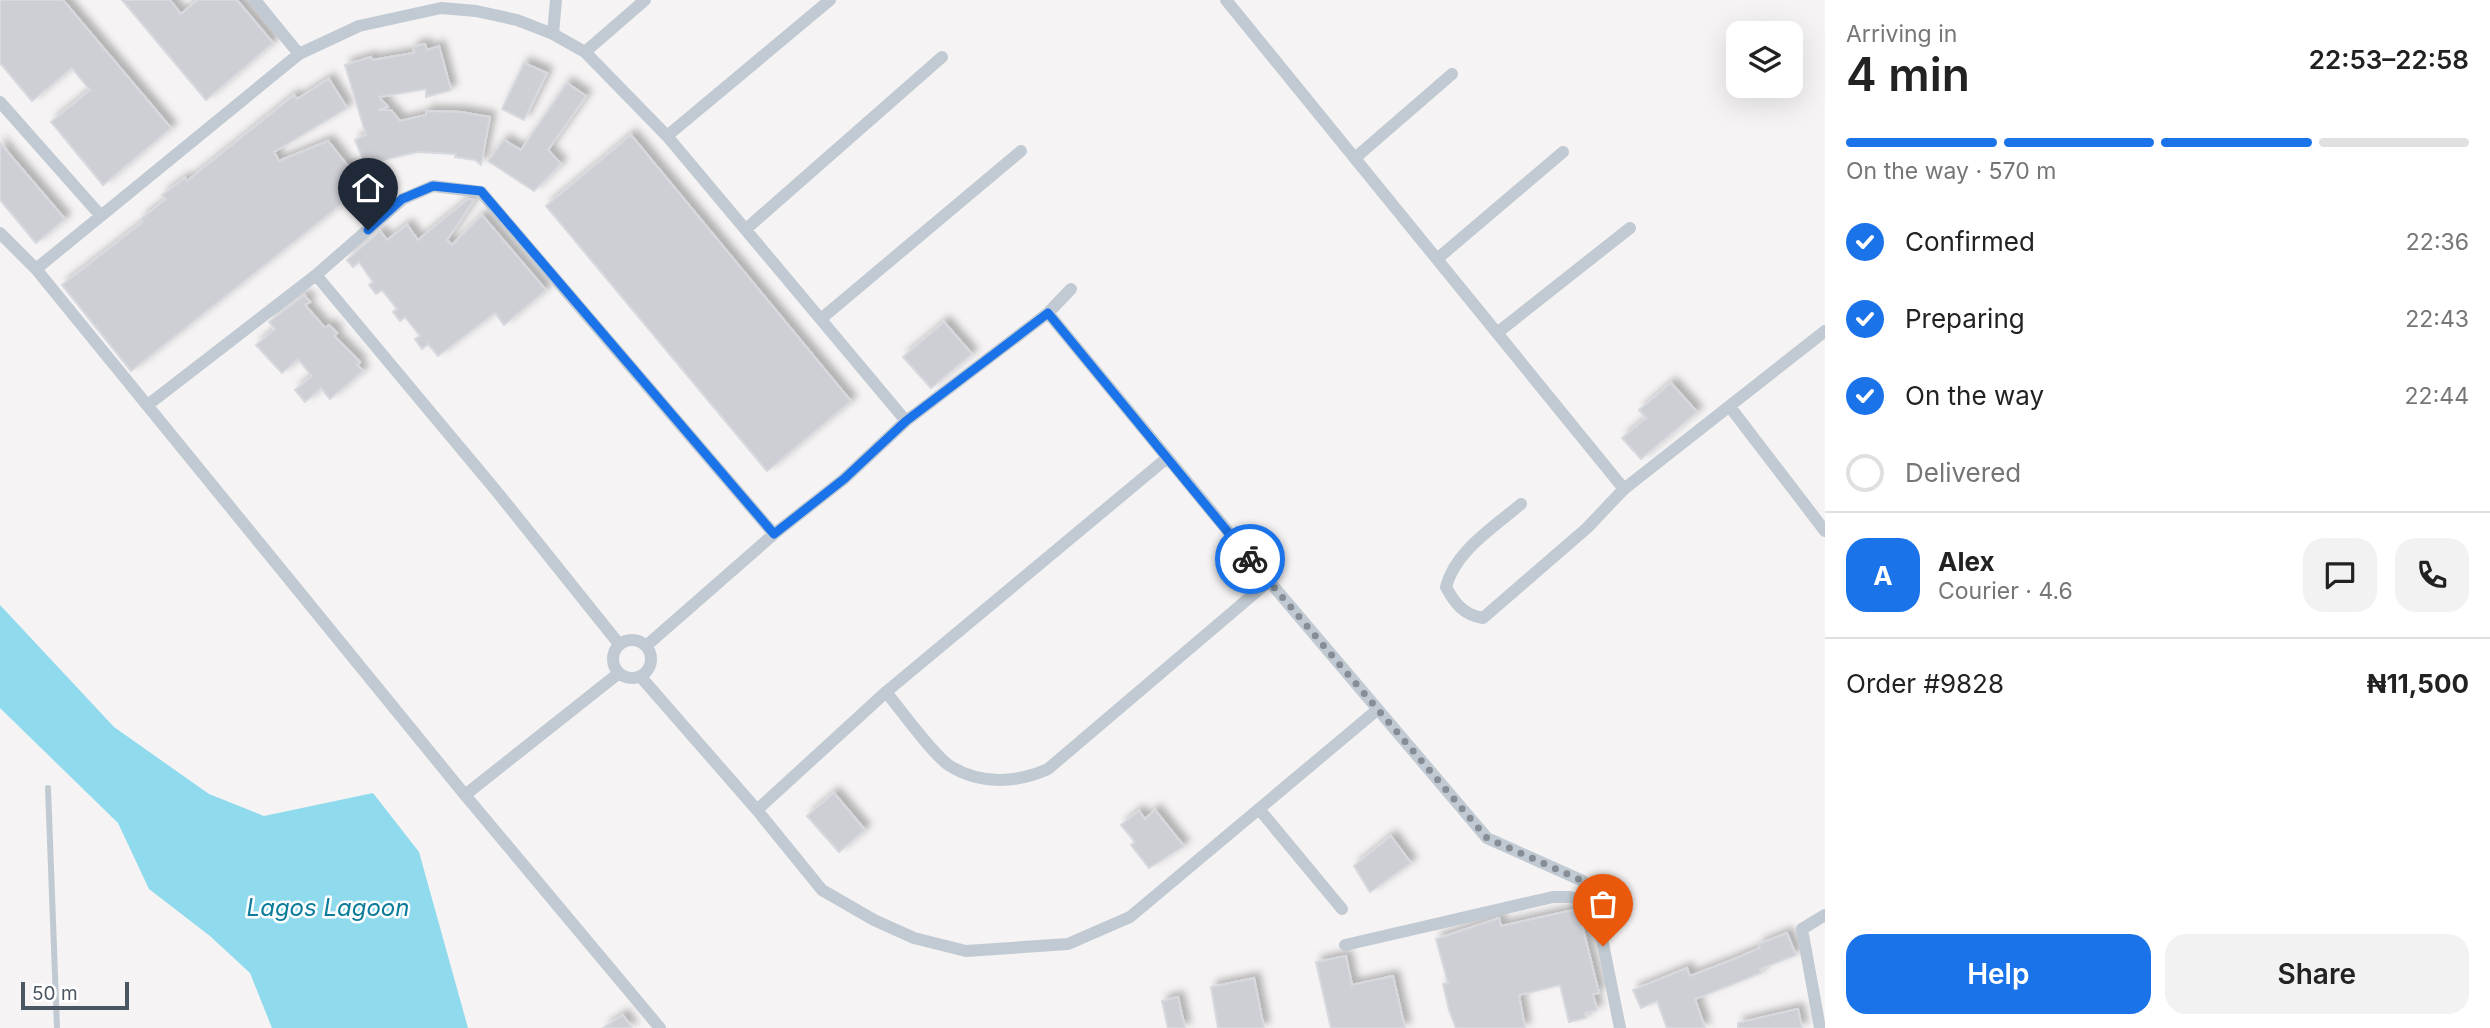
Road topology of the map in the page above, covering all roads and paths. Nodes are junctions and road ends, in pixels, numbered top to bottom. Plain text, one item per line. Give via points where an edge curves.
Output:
1 (255, 0) edge
2 (488, 0) edge
3 (556, 0) edge
4 (645, 0) edge
5 (830, 0) edge
6 (1226, 0) edge
7 (440, 4) edge
8 (476, 11) junction
9 (553, 34) junction
10 (585, 52) junction
11 (299, 54) junction
12 (942, 57) dead end
13 (1452, 74) dead end
14 (0, 102) edge
15 (667, 136) junction
16 (1021, 151) dead end
17 (1563, 152) dead end
18 (1355, 158) junction
19 (101, 216) junction
20 (1630, 228) dead end
21 (746, 229) junction
22 (0, 233) edge
23 (1437, 259) junction
24 (36, 269) junction
25 (316, 275) junction
26 (1071, 289) dead end
27 (1048, 313) junction
28 (822, 318) junction
29 (1825, 331) edge
30 (1497, 333) junction
31 (149, 404) junction
32 (1730, 407) junction
33 (906, 421) junction
34 (1167, 458) junction
35 (1624, 489) junction
36 (1521, 504) dead end
37 (1825, 531) edge
38 (774, 534) junction
39 (1269, 581) junction
40 (619, 644) junction
41 (646, 646) junction
42 (619, 673) junction
43 (640, 676) junction
44 (886, 692) junction
45 (1377, 710) junction
46 (48, 788) dead end
47 (465, 795) junction
48 (1259, 809) junction
49 (757, 810) junction
50 (1591, 903) junction
51 (1342, 909) dead end
52 (1825, 915) edge
53 (1345, 945) dead end
54 (57, 1028) edge
55 (660, 1028) edge
56 (1620, 1028) edge
57 (1820, 1028) edge

1 - 11 street
2 - 8 street
3 - 9 street
4 - 10 street
5 - 15 street
6 - 18 street
7 - 8 street
7 - 11 street via 359,26
8 - 9 street
9 - 10 street
10 - 15 street
11 - 19 street
12 - 21 street
13 - 18 street
14 - 19 street
15 - 21 street
16 - 28 street
17 - 23 street
18 - 23 street
19 - 24 street
20 - 30 street
21 - 28 street
22 - 24 street
23 - 30 street
24 - 31 street
25 - 31 street
25 - 38 street via 402,199 433,186 481,191
25 - 40 street
26 - 27 street
27 - 33 street
27 - 34 street
28 - 33 street
29 - 32 street
30 - 35 street
31 - 47 street
32 - 35 street
32 - 37 street
33 - 38 street via 844,479
34 - 39 street
34 - 44 street
35 - 36 street via 1587,528 1483,618 1470,616 1446,587 1449,574
38 - 41 street
39 - 44 street via 1048,769 1029,778 977,777 948,765
39 - 45 street
40 - 41 street via 633,640
40 - 42 street via 613,658
41 - 43 street via 649,666
42 - 43 street
42 - 47 street
43 - 49 street
44 - 49 street
45 - 48 street
45 - 50 street via 1487,838 1583,881
46 - 54 lane
47 - 55 street
48 - 49 street via 1130,917 1068,944 966,951 914,938 822,890
48 - 51 street
50 - 53 street via 1553,897
50 - 56 street
52 - 57 street via 1802,929

